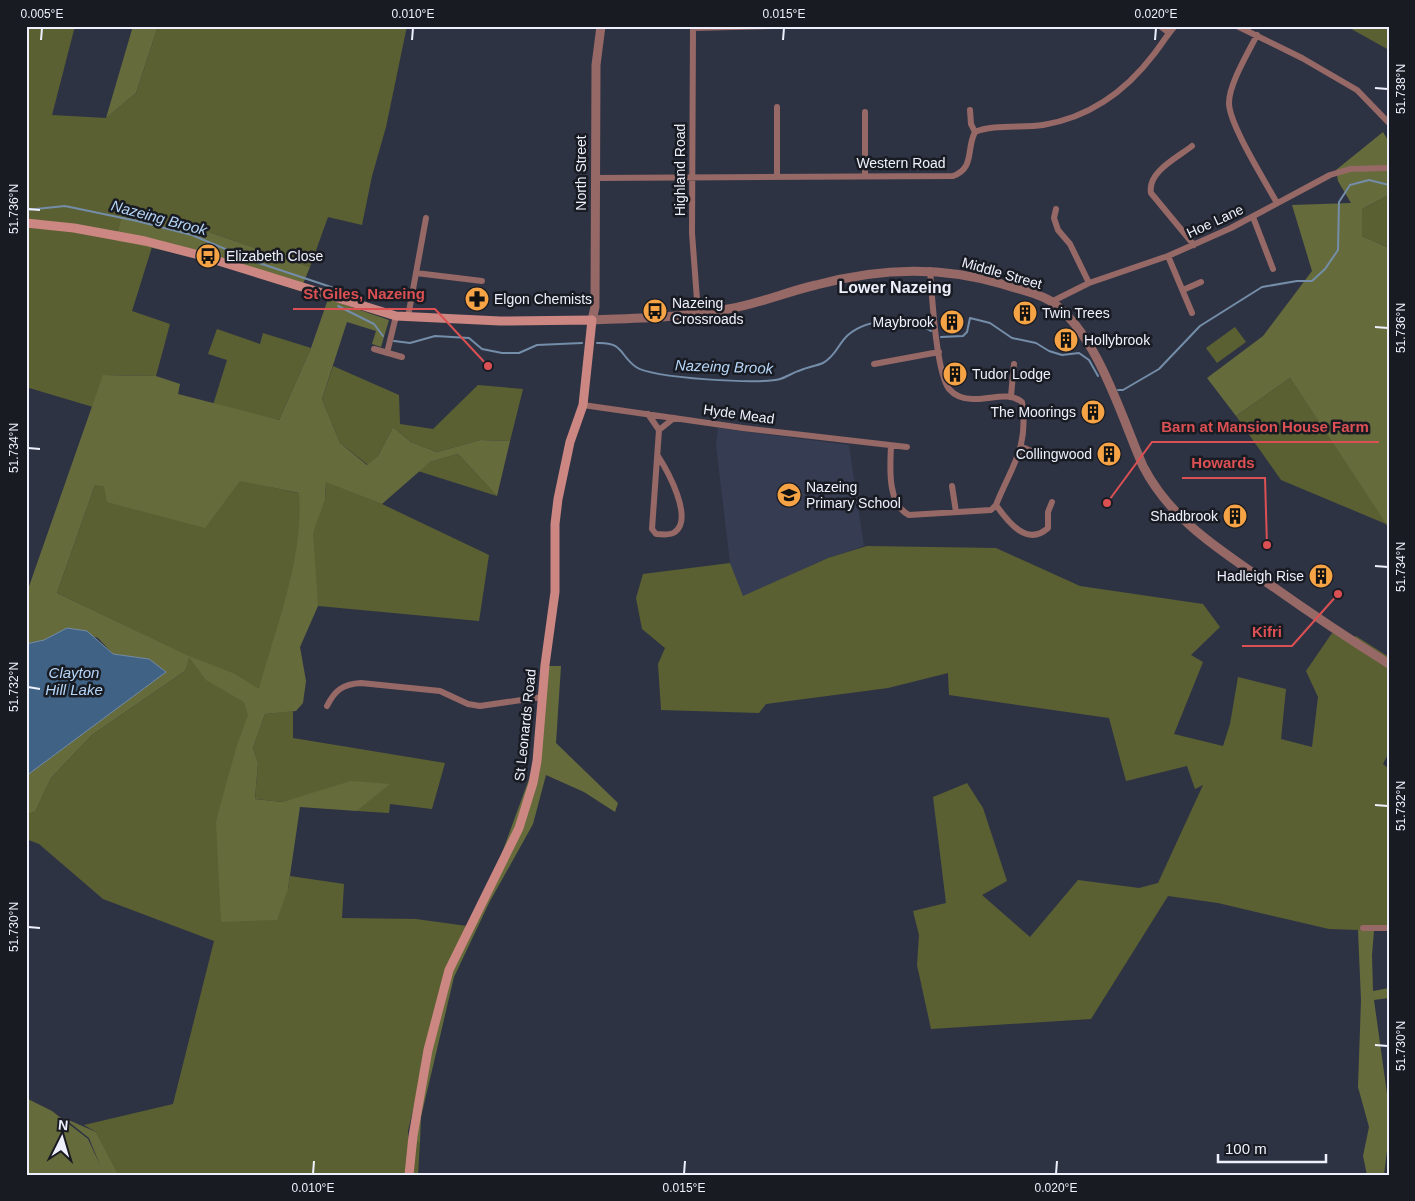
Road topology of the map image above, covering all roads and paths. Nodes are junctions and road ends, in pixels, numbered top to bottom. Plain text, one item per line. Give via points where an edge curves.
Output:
1 (601, 26) edge
2 (773, 26) edge
3 (1160, 26) edge
4 (1175, 26) edge
5 (693, 27) edge
6 (1240, 27) edge
7 (1169, 32) junction
8 (1256, 35) junction
9 (777, 106) dead end
10 (970, 110) dead end
11 (865, 112) dead end
12 (1389, 122) edge
13 (974, 132) junction
14 (1192, 146) dead end
15 (1389, 168) edge
16 (865, 176) junction
17 (777, 177) junction
18 (595, 178) junction
19 (693, 178) junction
20 (1276, 203) junction
21 (1056, 208) dead end
22 (1253, 217) junction
23 (426, 218) dead end
24 (26, 222) edge
25 (1194, 245) junction
26 (1168, 256) junction
27 (1273, 269) dead end
28 (930, 270) junction
29 (416, 273) junction
30 (482, 281) dead end
31 (1201, 282) dead end
32 (1089, 283) junction
33 (1183, 290) junction
34 (1051, 302) junction
35 (698, 314) junction
36 (1192, 314) dead end
37 (396, 316) junction
38 (408, 317) junction
39 (592, 320) junction
40 (374, 350) dead end
41 (939, 352) junction
42 (387, 353) junction
43 (402, 358) dead end
44 (874, 364) dead end
45 (1014, 364) dead end
46 (1011, 396) junction
47 (583, 405) junction
48 (648, 414) junction
49 (674, 418) junction
50 (659, 430) junction
51 (892, 446) junction
52 (907, 447) dead end
53 (1022, 448) junction
54 (658, 456) junction
55 (1045, 457) dead end
56 (952, 486) dead end
57 (1052, 502) dead end
58 (996, 505) junction
59 (956, 512) junction
60 (1389, 664) edge
61 (542, 697) junction
62 (327, 706) dead end
63 (1363, 928) dead end
64 (1389, 928) edge
65 (409, 1175) edge

1 - 18 street, North Street via 596,65
2 - 5 street
3 - 7 street
4 - 7 street
5 - 19 street, Highland Road
6 - 8 street
7 - 13 street via 1121,90 1088,112 1051,124
8 - 12 street via 1357,90
8 - 20 street via 1232,87 1229,104 1234,121
9 - 17 street
10 - 13 street
11 - 16 street
13 - 16 street, Western Road via 967,166 962,173 953,176
14 - 25 street via 1153,177 1150,185 1152,193
15 - 20 street, Hoe Lane via 1350,169 1330,175
16 - 17 street, Western Road
17 - 19 street, Western Road
18 - 19 street, Western Road
18 - 39 street, North Street via 596,307
19 - 35 street, Highland Road via 692,233
20 - 22 street, Hoe Lane
21 - 32 street via 1054,218 1058,230 1070,244
22 - 25 street, Hoe Lane
22 - 27 street
23 - 29 street
24 - 37 main road via 145,241
25 - 26 street, Hoe Lane
26 - 32 street, Hoe Lane
26 - 33 street
28 - 34 street, Middle Street via 988,280
28 - 35 street, Middle Street via 869,273
28 - 41 street
29 - 30 street
29 - 38 street
31 - 33 street
32 - 34 street, Hoe Lane
33 - 36 street
34 - 60 street, Middle Street via 1081,334 1098,361 1147,474 1174,511 1212,545
35 - 39 street, Middle Street
37 - 38 main road
37 - 42 street
38 - 39 main road
39 - 47 main road, St Leonards Road
40 - 42 street
41 - 44 street
41 - 46 street via 945,382 956,394 974,399
42 - 43 street
45 - 46 street
46 - 53 street via 1022,402
47 - 48 street, Hyde Mead
47 - 61 main road, St Leonards Road via 570,442 558,499 555,592
48 - 49 street, Hyde Mead
48 - 50 street
49 - 50 street
49 - 51 street, Hyde Mead
50 - 54 street
51 - 52 street, Hyde Mead
51 - 59 street via 891,475 900,511 909,515
53 - 55 street
53 - 58 street
54 - 54 street via 652,529 656,534 674,533 678,529 681,508 676,486
56 - 59 street
57 - 58 street via 1048,528 1043,533 1032,535 1020,532 1010,524
58 - 59 street via 982,512
61 - 62 street via 480,706 440,691 361,683 340,688
61 - 65 main road, St Leonards Road via 537,761 528,802 519,828 449,970 428,1050
63 - 64 street

